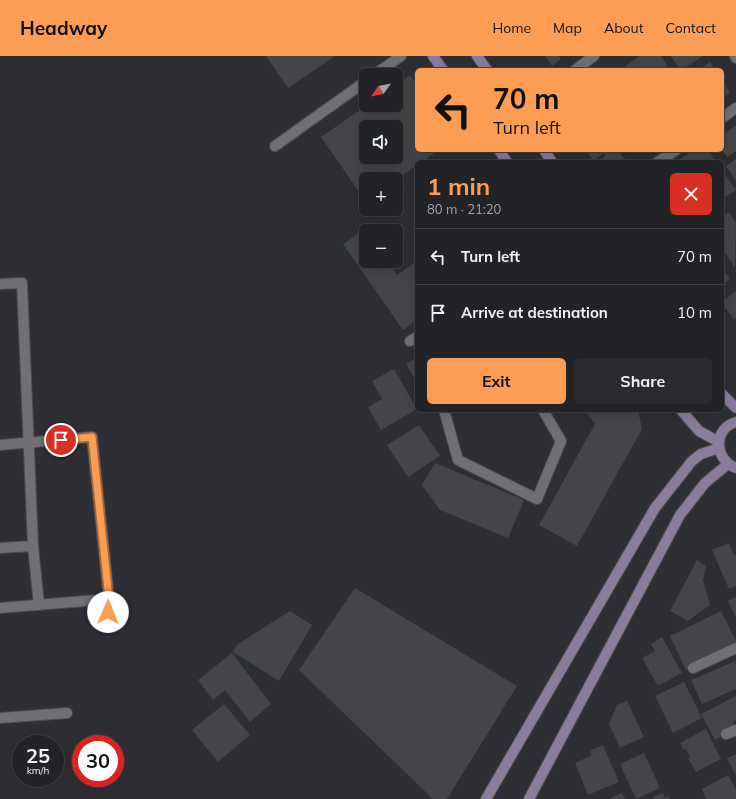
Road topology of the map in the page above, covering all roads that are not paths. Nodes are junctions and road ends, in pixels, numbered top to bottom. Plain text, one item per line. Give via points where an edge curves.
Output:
1 (401, 56) edge
2 (433, 56) edge
3 (477, 56) edge
4 (594, 56) edge
5 (384, 68) edge
6 (442, 68) edge
7 (486, 68) edge
8 (578, 68) edge
9 (359, 86) edge
10 (736, 108) edge
11 (724, 117) edge
12 (275, 146) dead end
13 (673, 152) edge
14 (661, 160) edge
15 (0, 284) edge
16 (724, 396) edge
17 (736, 408) edge
18 (445, 412) edge
19 (544, 412) edge
20 (682, 412) edge
21 (736, 422) edge
22 (29, 443) junction
23 (0, 445) edge
24 (719, 445) junction
25 (732, 466) edge
26 (33, 546) junction
27 (0, 548) edge
28 (109, 599) junction
29 (39, 604) junction
30 (0, 608) edge
31 (106, 626) dead end
32 (736, 648) edge
33 (693, 668) dead end
34 (67, 713) dead end
35 (0, 718) edge
36 (736, 730) edge
37 (726, 734) dead end
38 (486, 799) edge
39 (529, 799) edge

1 - 5 street
2 - 6 street
3 - 7 street
4 - 8 street
9 - 12 street
10 - 11 street
13 - 14 street
15 - 22 street via 22,283
16 - 17 street
18 - 19 street via 458,460 537,499 561,440
20 - 24 street via 699,431
21 - 24 street via 726,427 721,434
22 - 23 street
22 - 26 street
22 - 28 street via 92,437
24 - 25 street via 721,454
24 - 38 street via 692,461 655,508
25 - 39 street via 705,483 680,515
26 - 27 street
26 - 29 street
28 - 29 street
28 - 31 street
29 - 30 street
32 - 33 street
34 - 35 street
36 - 37 street

